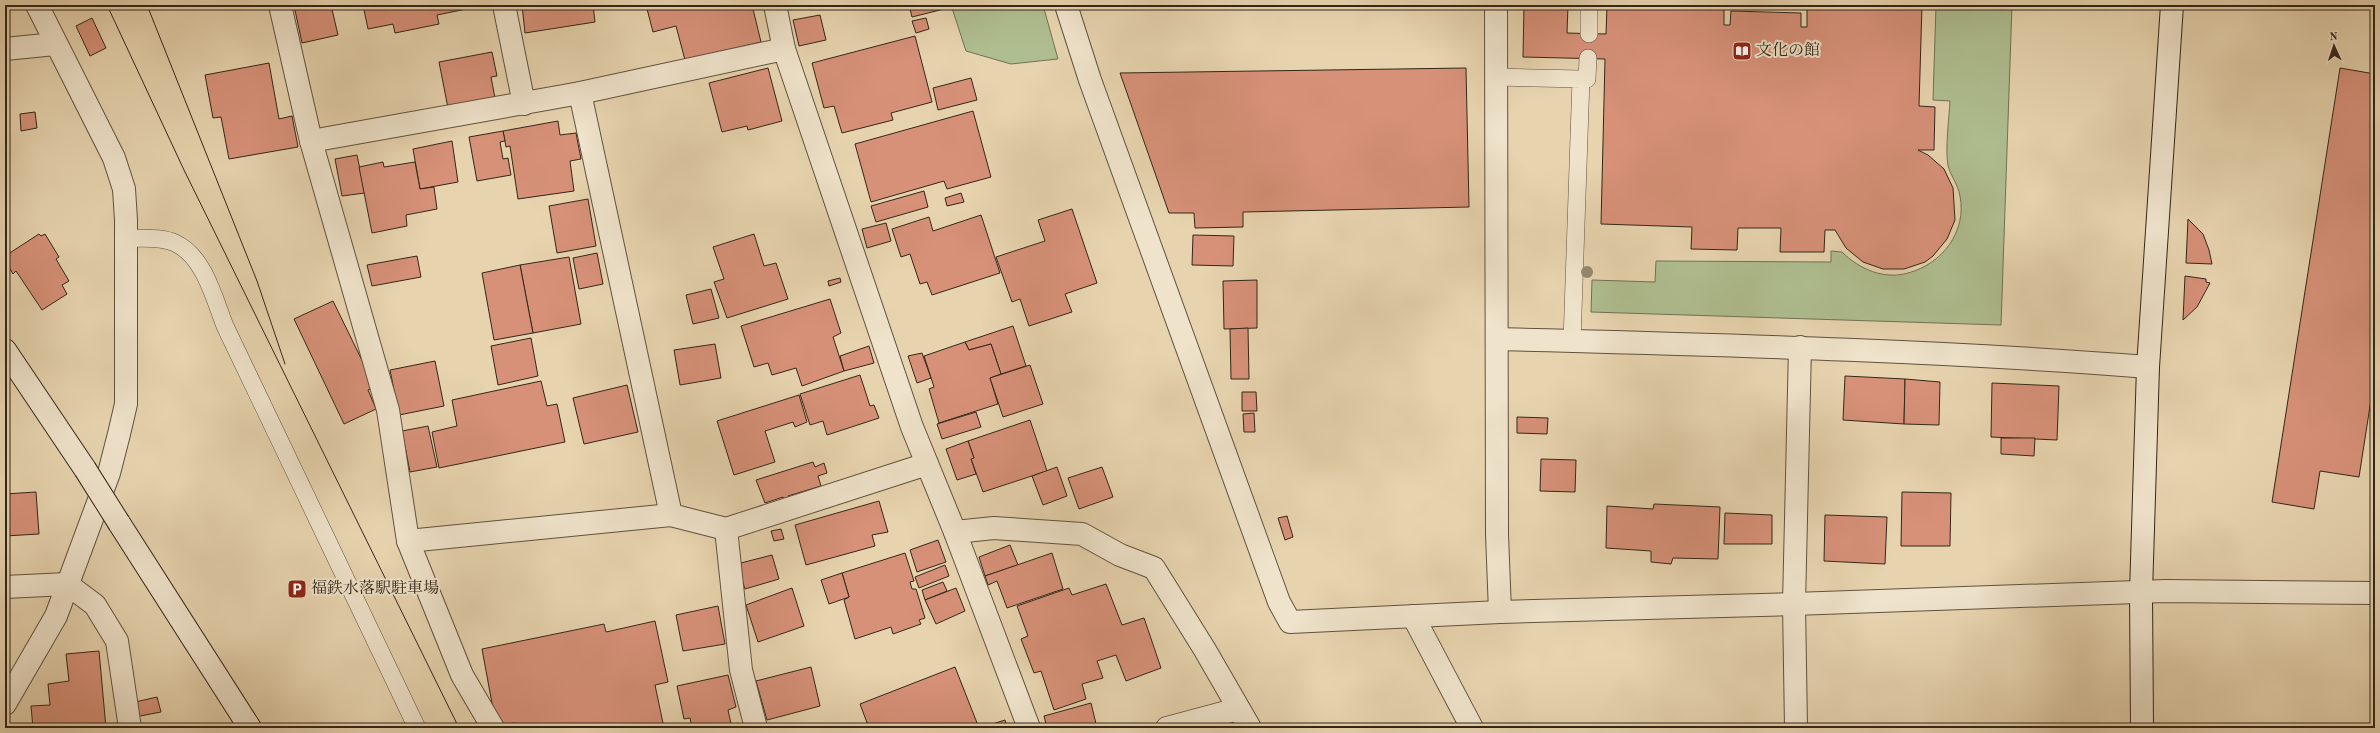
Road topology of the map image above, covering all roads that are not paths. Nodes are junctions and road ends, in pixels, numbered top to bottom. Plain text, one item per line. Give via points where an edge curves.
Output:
1 (37, 5) edge
2 (280, 5) edge
3 (504, 5) edge
4 (775, 5) edge
5 (1066, 5) edge
6 (1496, 5) edge
7 (1589, 5) edge
8 (2172, 5) edge
9 (1588, 34) dead end
10 (55, 44) junction
11 (5, 49) edge
12 (784, 49) junction
13 (1588, 58) dead end
14 (1496, 77) junction
15 (1580, 80) junction
16 (580, 93) junction
17 (524, 104) junction
18 (311, 141) junction
19 (126, 238) junction
20 (1498, 339) junction
21 (1572, 341) junction
22 (1800, 347) junction
23 (5, 350) edge
24 (2148, 366) junction
25 (927, 464) junction
26 (671, 515) junction
27 (726, 529) junction
28 (955, 532) junction
29 (408, 541) junction
30 (67, 584) junction
31 (5, 587) edge
32 (2141, 593) junction
33 (2375, 593) edge
34 (1794, 604) junction
35 (1500, 612) junction
36 (1413, 616) junction
37 (5, 704) edge
38 (1238, 709) junction
39 (130, 728) edge
40 (250, 728) edge
41 (417, 728) edge
42 (493, 728) edge
43 (756, 728) edge
44 (1028, 728) edge
45 (1167, 728) edge
46 (1250, 728) edge
47 (1472, 728) edge
48 (1796, 728) edge
49 (2142, 728) edge

1 - 10 street
2 - 18 street
3 - 17 street
4 - 12 street
5 - 36 street via 1090,80 1268,572 1279,602 1290,622
6 - 14 street
7 - 9 lane
8 - 24 street
10 - 11 street
10 - 19 street via 114,158 126,204
12 - 16 street
12 - 25 street via 912,427
13 - 15 lane via 1587,79
14 - 15 lane
14 - 20 street
15 - 21 lane
16 - 17 street
16 - 26 street
17 - 18 street
18 - 29 street via 388,410
19 - 30 street via 126,404 109,473
19 - 41 lane via 175,242 193,255
20 - 21 street
20 - 35 street via 1497,534
21 - 22 street
22 - 24 street
22 - 34 street
23 - 40 street, bridge via 85,469
24 - 32 street
25 - 27 street
25 - 28 street
26 - 27 street
26 - 29 street
27 - 43 street via 741,670
28 - 38 street via 994,528 1082,534 1120,555 1154,568
28 - 44 street
29 - 42 street via 462,675
30 - 31 street
30 - 37 street via 56,616
30 - 39 street via 95,605 117,642
32 - 33 street
32 - 34 street
32 - 49 street
34 - 35 street
34 - 48 street
35 - 36 street
36 - 47 street
38 - 45 street
38 - 46 street

